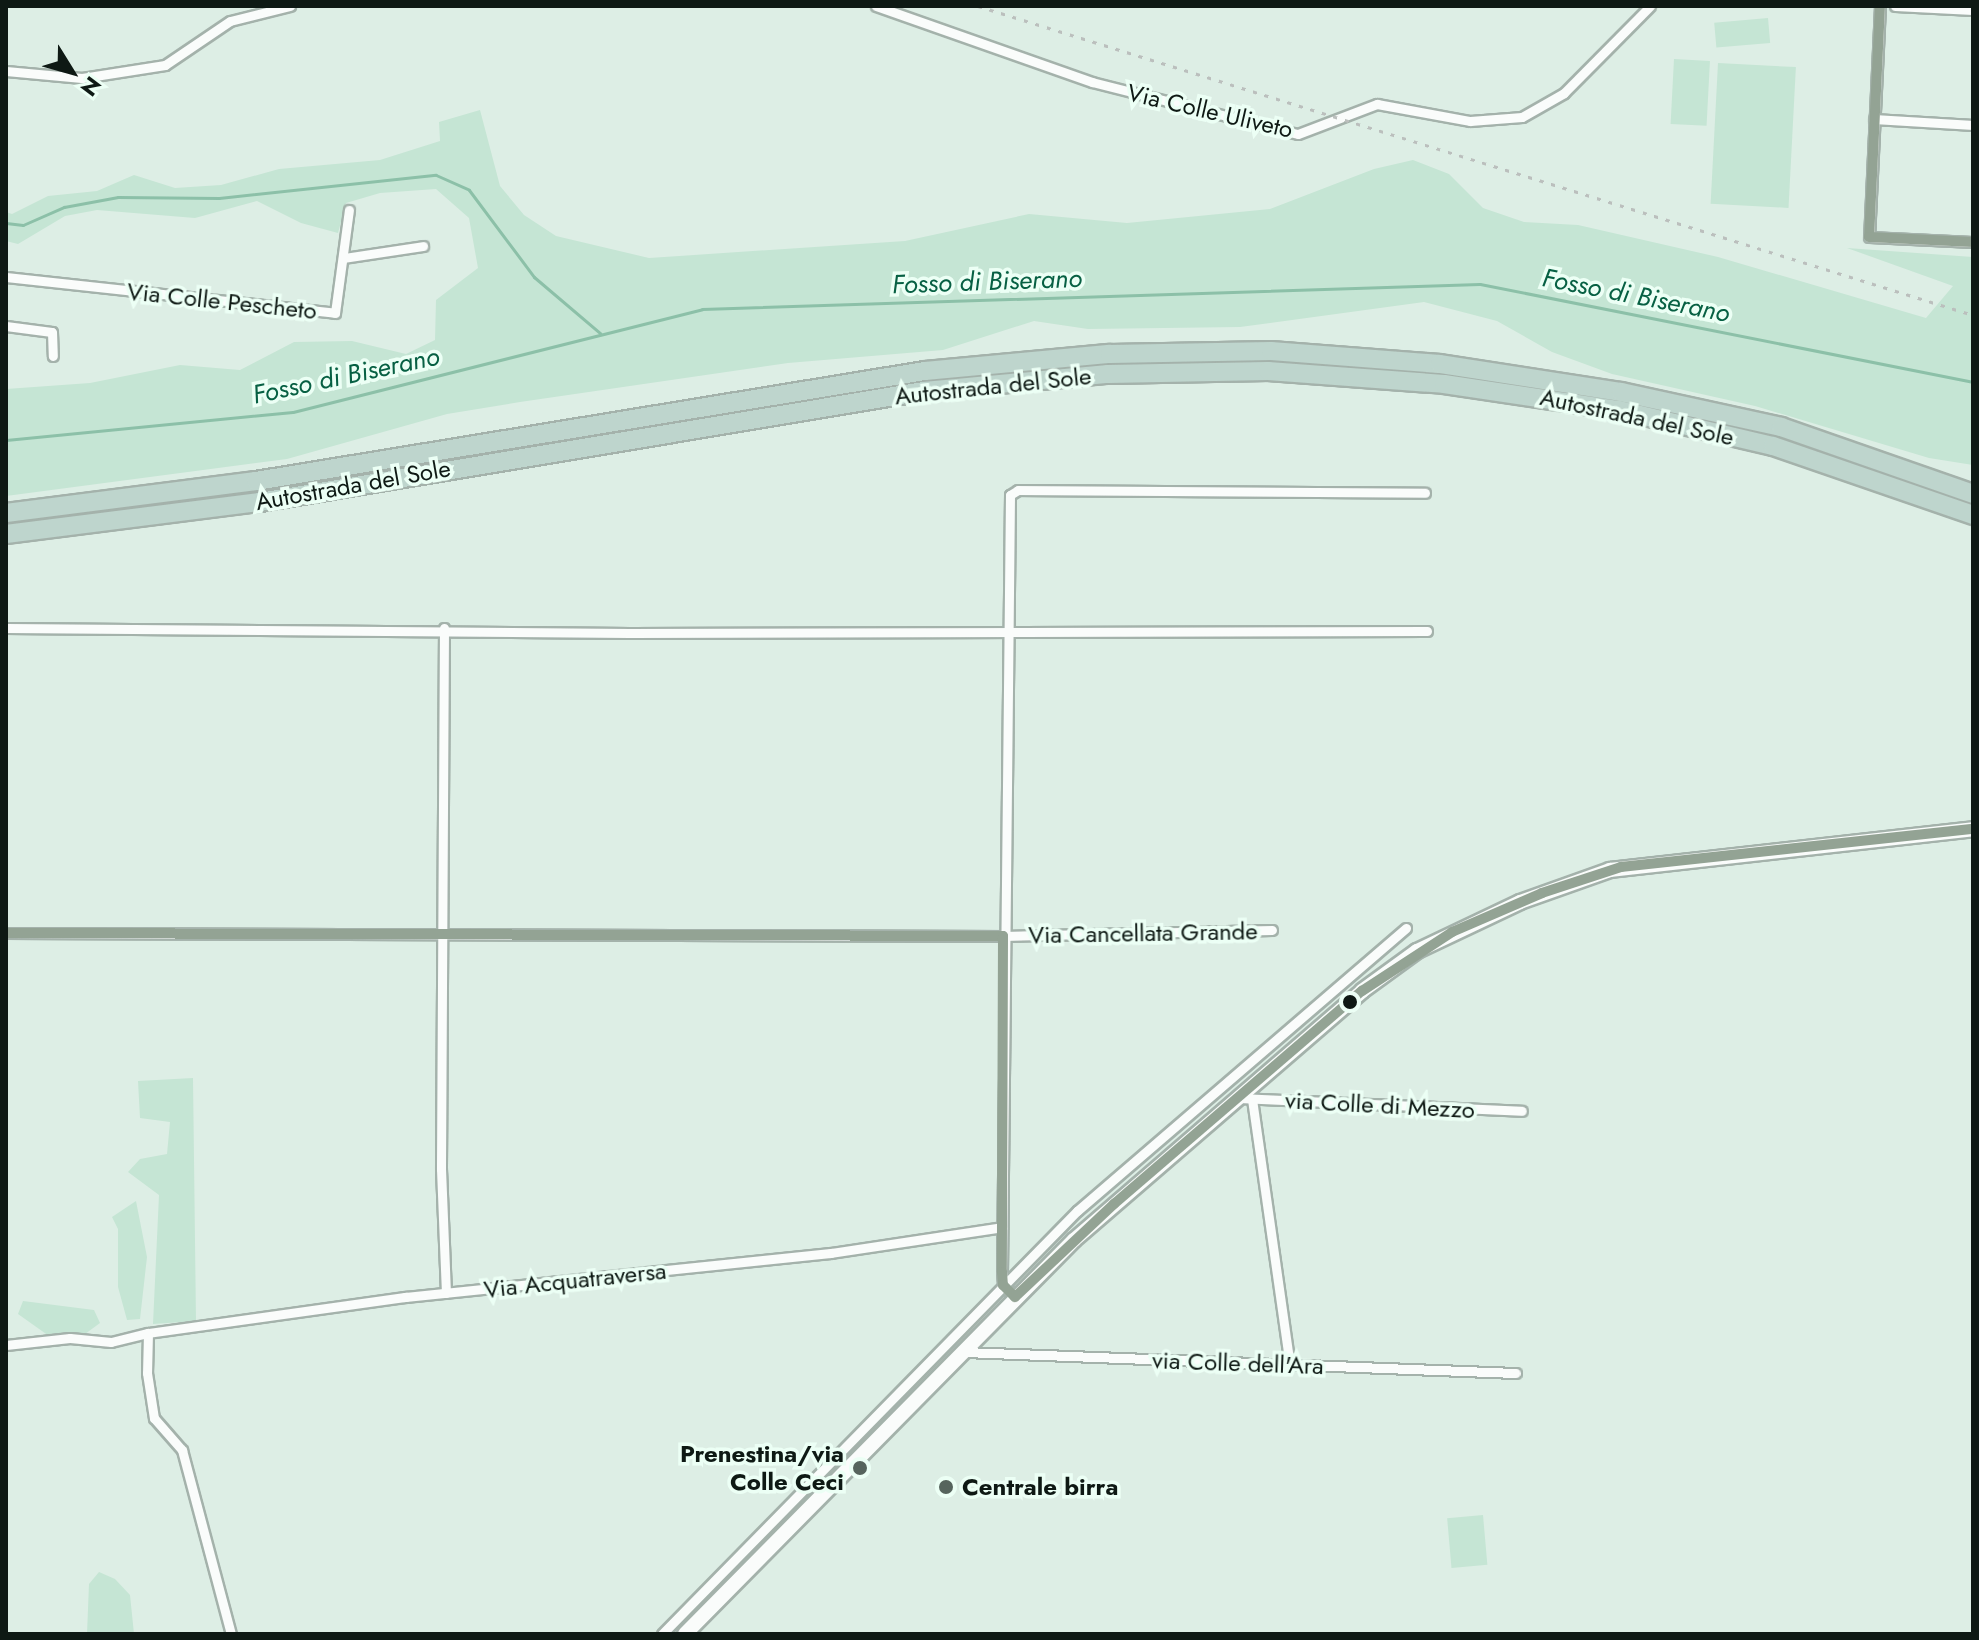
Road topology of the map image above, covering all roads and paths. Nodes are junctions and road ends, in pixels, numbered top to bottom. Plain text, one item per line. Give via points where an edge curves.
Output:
1 (290, 6) edge
2 (876, 6) edge
3 (1650, 6) edge
4 (1880, 6) edge
5 (1895, 6) edge
6 (1973, 10) edge
7 (6, 71) edge
8 (1874, 119) junction
9 (1973, 125) edge
10 (349, 210) dead end
11 (1973, 242) edge
12 (423, 246) dead end
13 (344, 258) junction
14 (6, 277) edge
15 (6, 326) edge
16 (53, 356) dead end
17 (1425, 493) dead end
18 (1973, 494) edge
19 (6, 513) edge
20 (1973, 515) edge
21 (6, 534) edge
22 (6, 628) edge
23 (444, 628) junction
24 (1006, 629) junction
25 (1427, 631) dead end
26 (1973, 829) edge
27 (1406, 928) dead end
28 (1272, 930) dead end
29 (443, 932) junction
30 (6, 933) edge
31 (1003, 936) junction
32 (1245, 1098) junction
33 (1522, 1111) dead end
34 (1002, 1227) junction
35 (1003, 1285) junction
36 (446, 1293) junction
37 (1015, 1297) junction
38 (148, 1333) junction
39 (6, 1345) edge
40 (961, 1352) junction
41 (1290, 1365) junction
42 (1516, 1373) dead end
43 (231, 1634) edge
44 (662, 1634) edge
45 (685, 1634) edge

1 - 7 street via 230,21 165,65 82,78
2 - 3 street, Via Colle Uliveto via 1092,82 1298,134 1377,104 1470,121 1522,117 1564,93
4 - 8 street
5 - 6 street
8 - 9 street
8 - 11 street via 1869,237
10 - 13 street, Via Colle Pescheto
12 - 13 street
13 - 14 street, Via Colle Pescheto via 334,313
15 - 16 street via 52,332
17 - 24 street via 1015,490 1009,497
18 - 19 highway, Autostrada del Sole via 1781,427 1621,392 1449,365 1271,351 1110,354 925,371 256,481
20 - 21 highway, Autostrada del Sole via 1773,446 1619,410 1459,385 1268,371 1108,374 924,391 260,502
22 - 23 street
23 - 24 street via 630,633
23 - 29 street
24 - 25 street
24 - 31 street
26 - 32 main road via 1641,864 1580,879 1417,951
27 - 35 street via 1116,1176
28 - 31 street, Via Cancellata Grande
29 - 30 street, Via Cancellata Grande
29 - 31 street, Via Cancellata Grande
29 - 36 street
31 - 34 street
32 - 33 street, via Colle di Mezzo
32 - 37 main road
32 - 41 street
34 - 35 street
34 - 36 street, Via Acquatraversa via 831,1253
35 - 37 street
35 - 44 street
36 - 38 street, Via Acquatraversa
37 - 40 main road
38 - 39 street, Via Acquatraversa via 111,1342 70,1338
38 - 43 street via 154,1418 182,1450
40 - 41 street, via Colle dell'Ara
40 - 45 main road
41 - 42 street, via Colle dell'Ara

